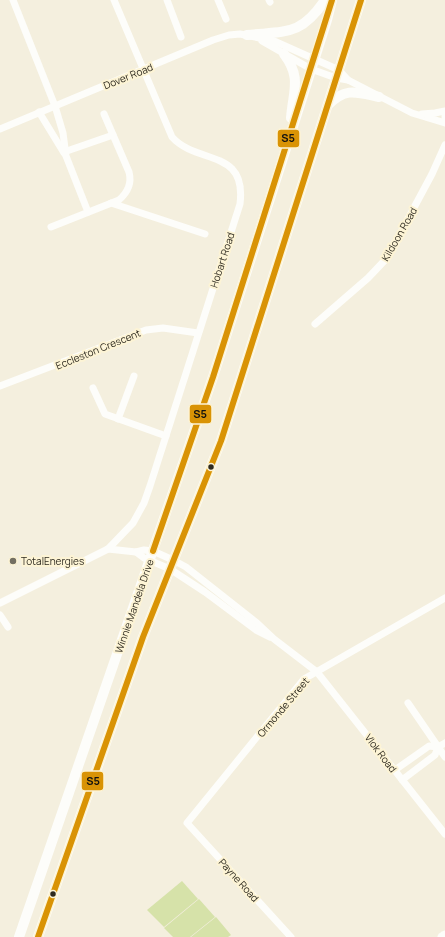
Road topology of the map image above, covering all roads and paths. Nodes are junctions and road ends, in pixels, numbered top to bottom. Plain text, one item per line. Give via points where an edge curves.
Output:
1 (13, 0) edge
2 (114, 0) edge
3 (167, 0) edge
4 (218, 0) edge
5 (325, 0) edge
6 (332, 0) edge
7 (361, 0) edge
8 (226, 19) dead end
9 (247, 35) junction
10 (181, 37) dead end
11 (258, 38) junction
12 (284, 54) junction
13 (313, 64) junction
14 (144, 70) junction
15 (337, 74) junction
16 (379, 97) junction
17 (55, 106) junction
18 (327, 107) junction
19 (445, 111) edge
20 (39, 112) junction
21 (412, 113) junction
22 (104, 114) dead end
23 (445, 123) edge
24 (1, 126) edge
25 (113, 135) junction
26 (289, 136) junction
27 (445, 145) edge
28 (65, 153) junction
29 (111, 203) junction
30 (88, 212) junction
31 (51, 226) dead end
32 (205, 234) dead end
33 (315, 324) dead end
34 (198, 333) junction
35 (134, 376) dead end
36 (0, 386) edge
37 (93, 388) dead end
38 (118, 419) junction
39 (166, 436) junction
40 (108, 549) junction
41 (151, 556) junction
42 (172, 564) junction
43 (445, 598) edge
44 (0, 603) edge
45 (0, 615) edge
46 (8, 627) dead end
47 (318, 672) junction
48 (408, 702) dead end
49 (445, 743) edge
50 (438, 747) junction
51 (445, 757) edge
52 (395, 770) junction
53 (402, 780) junction
54 (187, 822) joint
55 (445, 834) edge
56 (445, 935) edge
57 (19, 937) edge
58 (38, 937) edge
59 (291, 937) edge
60 (442, 937) edge

1 - 17 street
2 - 14 street, Hobart Road
3 - 10 street
4 - 8 street
5 - 9 main road via 314,16 297,28
6 - 13 main road, Winnie Mandela Drive
7 - 15 main road, Winnie Mandela Drive
9 - 11 street, Dover Road
9 - 14 street, Dover Road via 233,34 222,37
11 - 12 street, Dover Road
11 - 13 street, Dover Road via 283,44
12 - 13 street, Dover Road
12 - 26 main road via 293,67 295,76
13 - 15 street
13 - 15 street
13 - 26 main road, Winnie Mandela Drive
14 - 17 street, Dover Road
14 - 34 street, Hobart Road via 172,137 186,148 227,164 239,182 240,204
15 - 16 street
15 - 18 main road, Winnie Mandela Drive
16 - 18 main road via 348,92 337,97
16 - 21 street
17 - 20 street, Dover Road
17 - 28 street via 63,133
18 - 42 main road, Winnie Mandela Drive via 221,441
19 - 21 street
20 - 24 street, Dover Road
20 - 28 street
21 - 23 street
22 - 25 street
25 - 28 street
25 - 29 street via 130,179 127,191
26 - 41 main road, Winnie Mandela Drive via 213,376
27 - 33 street, Kildoon Road via 387,258
28 - 30 street
29 - 30 street
29 - 32 street
30 - 31 street
34 - 36 street, Eccleston Crescent via 163,328 146,330
34 - 39 street, Hobart Road
35 - 38 street
37 - 38 street via 103,412
38 - 39 street
39 - 40 street, Hobart Road via 140,512
40 - 41 street via 136,552 144,550
40 - 44 street, Hobart Road
41 - 42 street
41 - 57 main road, Winnie Mandela Drive
42 - 47 street, Vlok Road via 209,584 274,640
42 - 58 main road, Winnie Mandela Drive via 124,689
43 - 47 street, Ormonde Street
45 - 46 street
47 - 52 street, Vlok Road
47 - 54 street, Ormonde Street via 304,679
48 - 50 street
49 - 50 street
50 - 51 street
50 - 52 street via 429,746
50 - 53 street via 435,755
52 - 53 street, Vlok Road
53 - 55 street, Vlok Road
54 - 59 street, Payne Road
56 - 60 main road

